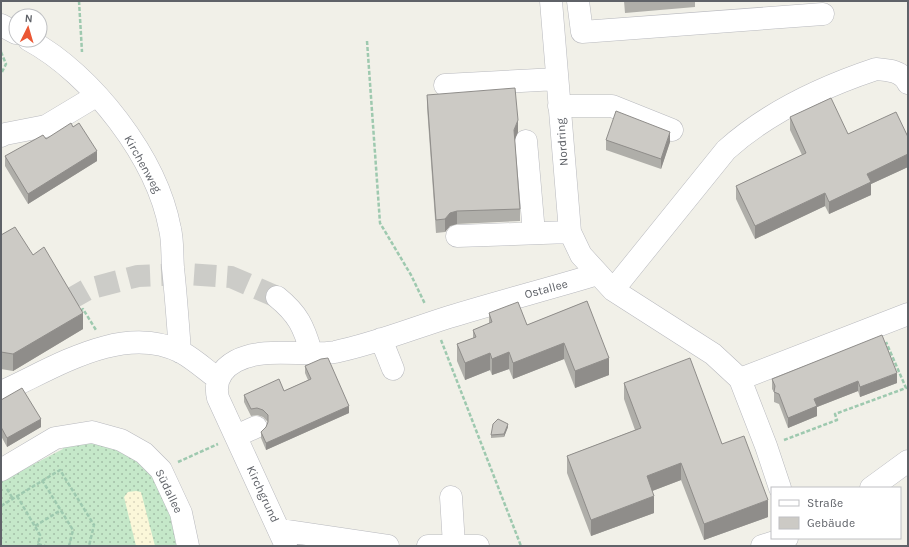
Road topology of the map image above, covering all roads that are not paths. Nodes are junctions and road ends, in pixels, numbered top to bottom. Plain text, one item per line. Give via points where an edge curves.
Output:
1 (551, 1) edge
2 (578, 1) edge
3 (823, 14) dead end
4 (42, 48) edge
5 (557, 79) junction
6 (908, 83) edge
7 (445, 85) dead end
8 (89, 88) junction
9 (559, 106) junction
10 (672, 130) dead end
11 (1, 136) edge
12 (526, 141) dead end
13 (570, 232) junction
14 (534, 233) junction
15 (457, 236) dead end
16 (598, 274) junction
17 (613, 290) junction
18 (277, 297) tunnel mouth
19 (908, 314) edge
20 (381, 340) junction
21 (180, 352) junction
22 (311, 352) junction
23 (393, 369) dead end
24 (218, 379) junction
25 (740, 379) junction
26 (1, 392) edge
27 (256, 427) dead end
28 (236, 436) junction
29 (908, 461) edge
30 (3, 478) edge
31 (780, 487) edge
32 (872, 487) edge
33 (451, 497) dead end
34 (283, 538) edge
35 (784, 539) edge
36 (454, 545) edge
37 (188, 546) edge
38 (388, 546) edge
39 (428, 546) edge
40 (478, 546) edge
41 (762, 546) edge

1 - 5 lane, Nordring
2 - 3 lane via 582,32
4 - 8 lane, Kirchenweg via 65,63
5 - 7 lane
5 - 9 lane, Nordring
6 - 17 lane via 892,70 876,69 780,110 745,133 726,150
8 - 11 lane via 46,126
8 - 21 lane, Kirchenweg via 111,111 140,153 160,190 170,229
9 - 10 lane via 612,106
9 - 13 lane, Nordring
12 - 14 lane
13 - 14 lane
13 - 16 lane, Nordring via 581,255
14 - 15 lane
16 - 17 lane
16 - 20 lane, Ostallee
17 - 25 lane via 713,354
18 - 22 lane via 290,307 300,321
19 - 25 lane
20 - 22 lane, Ostallee via 334,352
20 - 23 lane
21 - 24 lane
21 - 26 lane via 154,344 105,346 55,365
22 - 24 lane, Ostallee via 257,354 236,360
24 - 28 lane, Kirchgrund via 218,398
25 - 31 lane
27 - 28 lane
28 - 34 lane, Kirchgrund
29 - 32 lane
30 - 37 lane, Südallee via 55,438 92,432 121,440 144,453 160,470 181,513
33 - 36 lane
34 - 38 lane, Kirchgrund
35 - 41 lane
36 - 39 lane
36 - 40 lane

